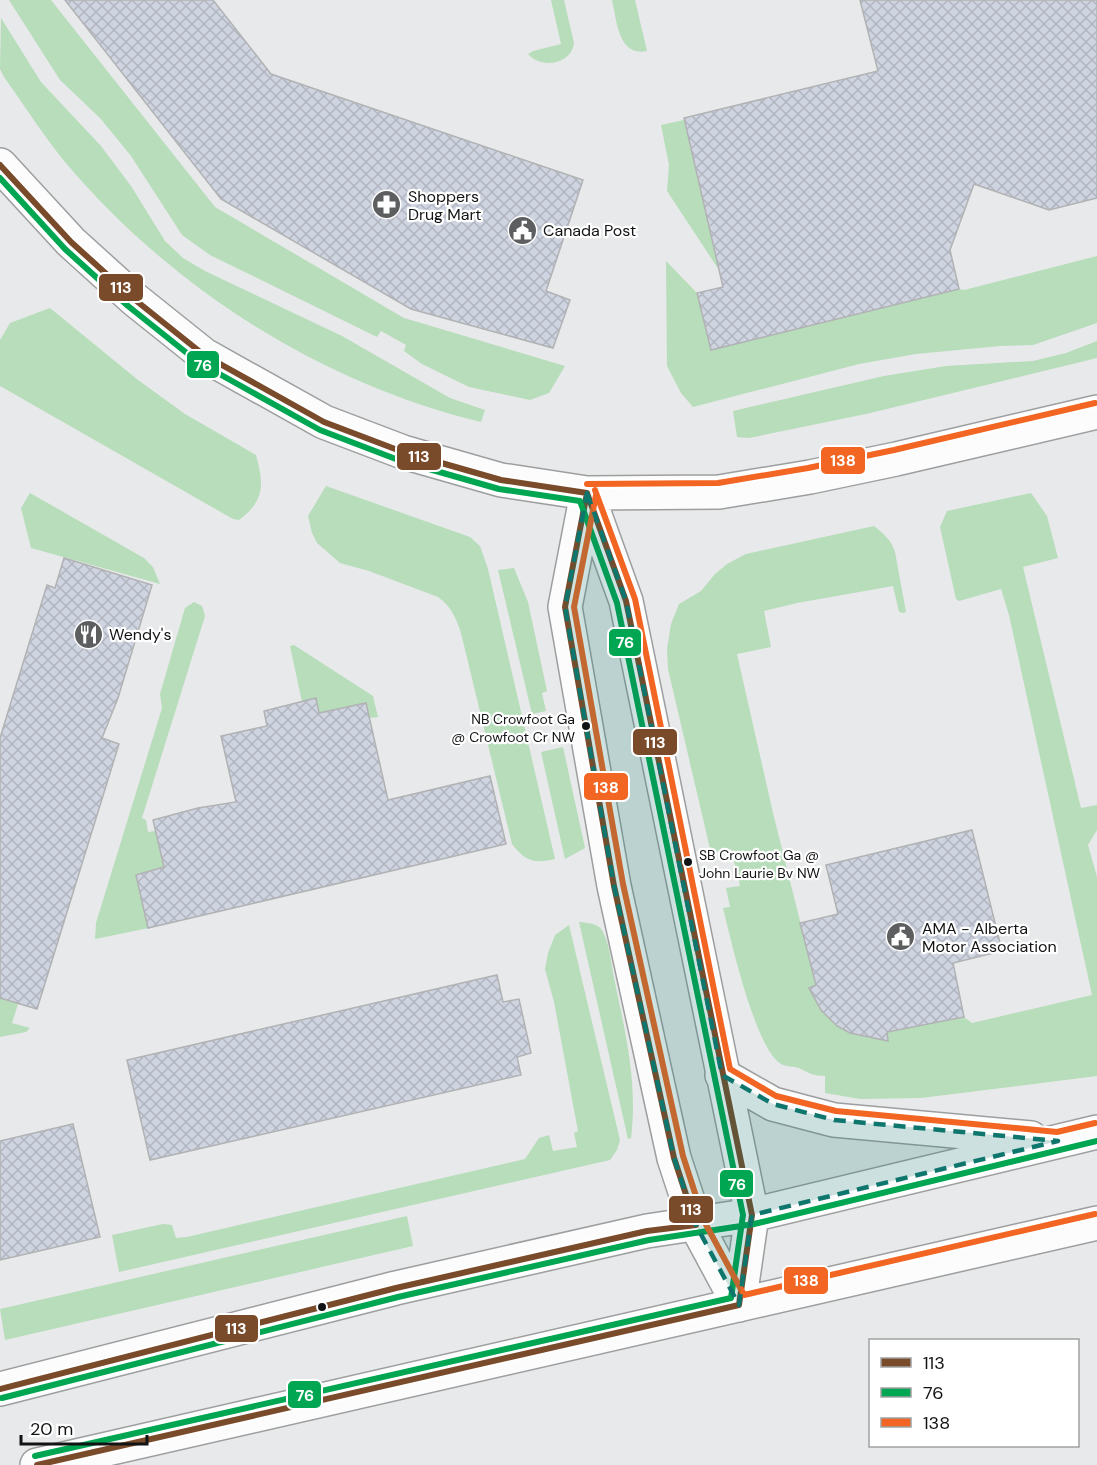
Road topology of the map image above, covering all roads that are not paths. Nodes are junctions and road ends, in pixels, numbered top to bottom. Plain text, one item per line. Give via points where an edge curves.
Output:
1 (0, 165) edge
2 (1097, 412) edge
3 (587, 494) junction
4 (722, 1075) junction
5 (1097, 1132) edge
6 (1058, 1141) junction
7 (752, 1215) junction
8 (1097, 1223) edge
9 (696, 1225) junction
10 (739, 1305) junction
11 (0, 1389) edge
12 (37, 1465) edge

1 - 3 street via 79,249 204,355 324,422 403,452 501,480
2 - 3 street via 896,459 719,492
3 - 4 street via 626,601
3 - 9 street via 565,607 614,886 674,1158
4 - 6 street via 773,1104 834,1120
4 - 7 street
5 - 6 street
6 - 7 street
7 - 9 street
7 - 10 street
8 - 10 street
9 - 10 street
9 - 11 street via 647,1231 396,1288
10 - 12 street

